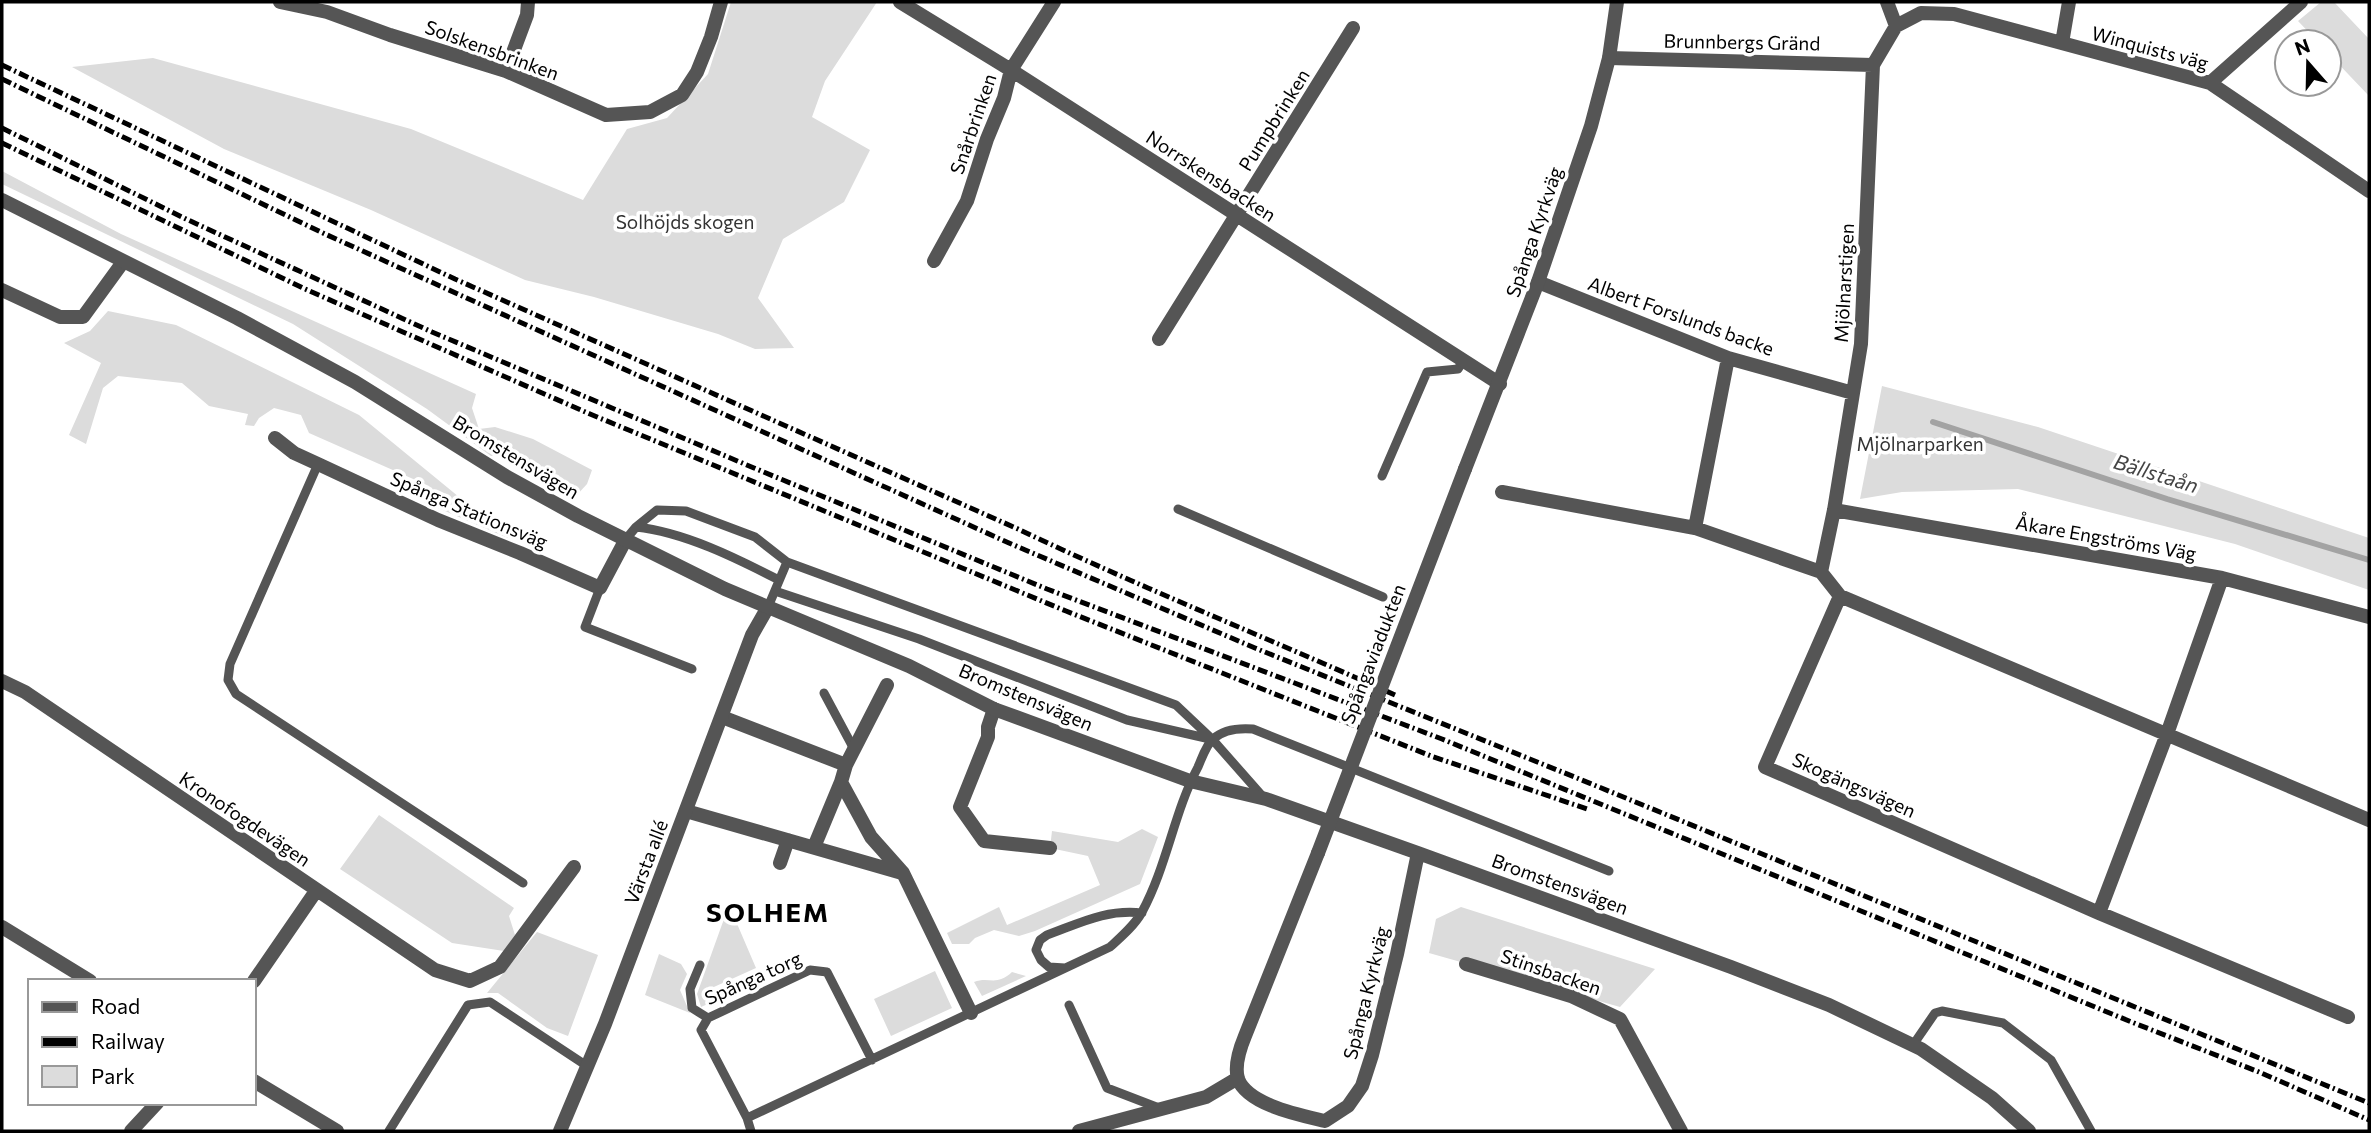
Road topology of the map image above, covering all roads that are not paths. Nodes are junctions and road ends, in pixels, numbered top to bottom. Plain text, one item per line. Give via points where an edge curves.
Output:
1 (279, 2) edge
2 (528, 2) edge
3 (720, 2) edge
4 (900, 2) edge
5 (1054, 2) edge
6 (1617, 2) edge
7 (1887, 2) edge
8 (2069, 2) edge
9 (2301, 2) edge
10 (1896, 26) junction
11 (1353, 28) dead end
12 (2062, 43) junction
13 (1609, 58) junction
14 (1873, 65) junction
15 (1011, 70) junction
16 (506, 71) junction
17 (2210, 83) junction
18 (2369, 191) edge
19 (2, 200) edge
20 (1237, 216) junction
21 (934, 261) dead end
22 (123, 262) junction
23 (1538, 282) junction
24 (2, 290) edge
25 (1159, 339) dead end
26 (1728, 358) junction
27 (1463, 361) junction
28 (1500, 384) junction
29 (1853, 393) junction
30 (275, 438) dead end
31 (318, 464) junction
32 (1465, 469) joint
33 (1382, 476) dead end
34 (1502, 492) dead end
35 (1178, 509) dead end
36 (1834, 510) junction
37 (636, 527) junction
38 (1695, 528) junction
39 (626, 539) junction
40 (787, 562) junction
41 (1821, 572) junction
42 (2222, 578) junction
43 (779, 580) junction
44 (600, 589) junction
45 (775, 591) junction
46 (1840, 596) junction
47 (1383, 597) dead end
48 (768, 607) junction
49 (2369, 617) edge
50 (692, 669) dead end
51 (2, 681) edge
52 (887, 685) dead end
53 (824, 693) dead end
54 (994, 709) junction
55 (722, 717) junction
56 (2167, 734) junction
57 (1212, 739) junction
58 (854, 749) junction
59 (846, 765) junction
60 (841, 782) junction
61 (1190, 782) junction
62 (1266, 799) junction
63 (686, 810) junction
64 (2369, 820) edge
65 (788, 840) junction
66 (814, 847) junction
67 (1049, 848) dead end
68 (1418, 853) junction
69 (780, 863) dead end
70 (574, 867) dead end
71 (1609, 871) dead end
72 (903, 873) junction
73 (523, 883) dead end
74 (316, 891) junction
75 (2099, 912) junction
76 (1142, 913) junction
77 (2, 927) edge
78 (1466, 964) dead end
79 (700, 965) dead end
80 (1066, 968) junction
81 (87, 979) edge
82 (255, 979) edge
83 (1069, 1005) dead end
84 (971, 1013) junction
85 (2348, 1017) dead end
86 (708, 1018) junction
87 (1913, 1045) junction
88 (872, 1060) junction
89 (587, 1066) junction
90 (1238, 1078) junction
91 (256, 1082) edge
92 (155, 1105) edge
93 (1160, 1109) junction
94 (747, 1118) junction
95 (1324, 1126) edge
96 (131, 1131) edge
97 (337, 1131) edge
98 (389, 1131) edge
99 (560, 1131) edge
100 (751, 1131) edge
101 (1079, 1131) edge
102 (1681, 1131) edge
103 (2029, 1131) edge
104 (2091, 1131) edge

1 - 16 street, Solskensbrinken via 327,12
2 - 16 street
3 - 16 street, Solskensbrinken via 697,72 682,95 650,112 606,115
4 - 15 street, Norrskensbacken
5 - 15 street, Snårbrinken
6 - 13 street, Spånga Kyrkväg
7 - 10 street
8 - 12 street
9 - 17 street
10 - 12 street, Winquists väg via 1921,13 1954,14
10 - 14 street, Mjölnarstigen
11 - 20 street, Pumpbrinken
12 - 17 street, Winquists väg
13 - 14 street, Brunnbergs Gränd
13 - 23 street, Spånga Kyrkväg
14 - 29 street, Mjölnarstigen via 1861,344
15 - 20 street, Norrskensbacken
15 - 21 street, Snårbrinken via 967,201
17 - 18 street, Winquists väg
19 - 22 street, Bromstensvägen
20 - 25 street, Pumpbrinken
20 - 27 street, Norrskensbacken
22 - 24 street via 83,317 60,317
22 - 39 street, Bromstensvägen via 355,382 507,477
23 - 26 street, Albert Forslunds backe
23 - 28 street, Spånga Kyrkväg
26 - 29 street, Albert Forslunds backe
26 - 38 street
27 - 28 street, Norrskensbacken
27 - 33 lane via 1458,369 1427,372
28 - 32 street, Spånga Kyrkväg
29 - 36 street, Mjölnarstigen
30 - 31 street, Spånga Stationsväg
31 - 44 street, Spånga Stationsväg
31 - 73 lane via 230,664 228,680 236,694
32 - 90 street, Spångaviadukten, bridge via 1245,1036 1237,1061
34 - 38 street
35 - 47 lane
36 - 41 street, Mjölnarstigen
36 - 42 street, Åkare Engströms Väg
37 - 39 lane
37 - 40 lane via 657,510 686,510 755,537
37 - 43 lane via 656,529 738,559
38 - 41 street
39 - 44 street
39 - 48 street, Bromstensvägen
40 - 43 lane
40 - 57 lane via 1176,705
41 - 46 street
42 - 49 street, Åkare Engströms Väg
42 - 56 street
43 - 45 lane
44 - 50 lane via 585,627
45 - 48 lane
45 - 57 lane via 919,639 1127,720
46 - 56 street
46 - 75 street, Skogängsvägen via 1765,767
48 - 54 street, Bromstensvägen via 903,663
48 - 55 street, Värsta allé via 752,635
51 - 74 street, Kronofogdevägen via 25,692
52 - 58 street
53 - 58 lane
54 - 61 street, Bromstensvägen
54 - 67 street via 988,737 960,807 984,841
55 - 59 street
55 - 63 street, Värsta allé
56 - 64 street
56 - 75 street
57 - 61 lane
57 - 62 lane
57 - 71 lane via 1229,730 1254,729
58 - 59 street
59 - 60 street
60 - 66 street
60 - 72 street via 871,837
61 - 62 street, Bromstensvägen
61 - 76 lane
62 - 68 street, Bromstensvägen
63 - 65 street
63 - 89 street, Värsta allé
65 - 66 street
65 - 69 street
66 - 72 street
68 - 87 street, Bromstensvägen via 1829,1004
68 - 95 street, Spånga Kyrkväg via 1373,1055 1362,1086 1348,1106
70 - 74 street, Kronofogdevägen via 500,967 470,981 435,970
72 - 84 street
74 - 82 street
75 - 85 street, Skogängsvägen
76 - 80 lane via 1110,947
76 - 80 lane via 1100,915 1040,940 1041,960 1049,967
77 - 81 street
78 - 102 street, Stinsbacken via 1571,996 1620,1018
79 - 86 lane via 691,989 692,1008
80 - 84 lane
83 - 93 lane via 1107,1088
84 - 88 lane
86 - 88 lane, Spånga torg via 810,970 827,972
86 - 94 lane, Spånga torg via 701,1030
87 - 103 street, Bromstensvägen via 1966,1078
87 - 104 lane via 1935,1013 1942,1011 2003,1023 2052,1060
88 - 94 lane
89 - 98 lane via 490,1002 468,1006
89 - 99 street, Värsta allé
90 - 93 street via 1206,1097
90 - 95 street, Spånga Kyrkväg via 1247,1092 1262,1102
91 - 97 street
92 - 96 street
93 - 101 street
94 - 100 lane, Spånga torg

